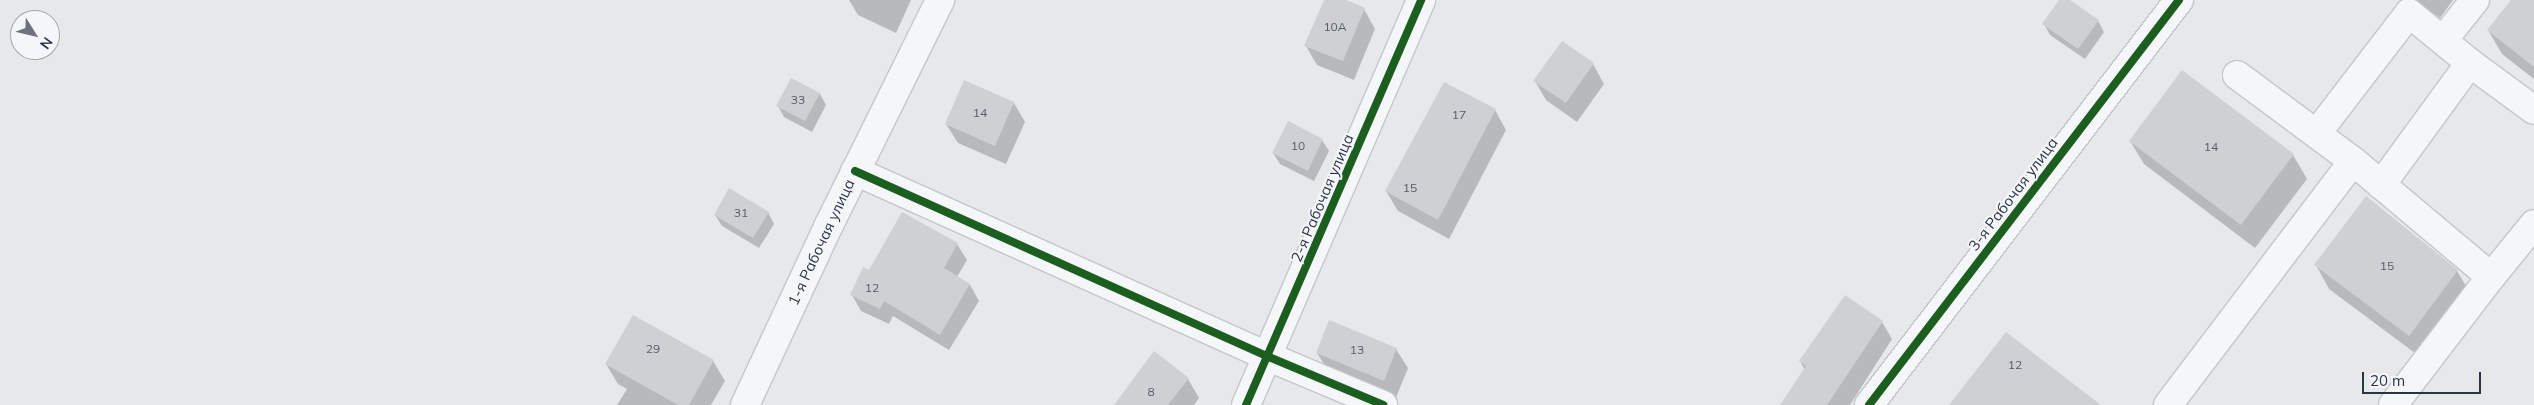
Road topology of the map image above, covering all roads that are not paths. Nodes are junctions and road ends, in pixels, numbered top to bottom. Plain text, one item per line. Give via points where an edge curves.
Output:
1 (940, 0) edge
2 (1421, 0) edge
3 (2179, 0) edge
4 (2475, 0) edge
5 (2400, 6) edge
6 (2442, 40) junction
7 (2470, 63) junction
8 (2237, 75) dead end
9 (2534, 110) edge
10 (2317, 133) junction
11 (2353, 161) junction
12 (855, 171) junction
13 (2381, 185) junction
14 (2534, 224) edge
15 (2491, 277) junction
16 (1269, 357) junction
17 (745, 405) edge
18 (1246, 405) edge
19 (1383, 405) edge
20 (1869, 405) edge
21 (2168, 405) edge
22 (2393, 405) edge

1 - 12 street, 1-я Рабочая улица
2 - 16 street, 2-я Рабочая улица
3 - 20 street, 3-я Рабочая улица
4 - 6 street
5 - 6 street
5 - 10 street
6 - 7 street
7 - 9 street
7 - 13 street
8 - 10 street
10 - 11 street
11 - 13 street
11 - 21 street
12 - 16 street
12 - 17 street, 1-я Рабочая улица
13 - 15 street
14 - 15 street
15 - 22 street
16 - 18 street, 2-я Рабочая улица
16 - 19 street

